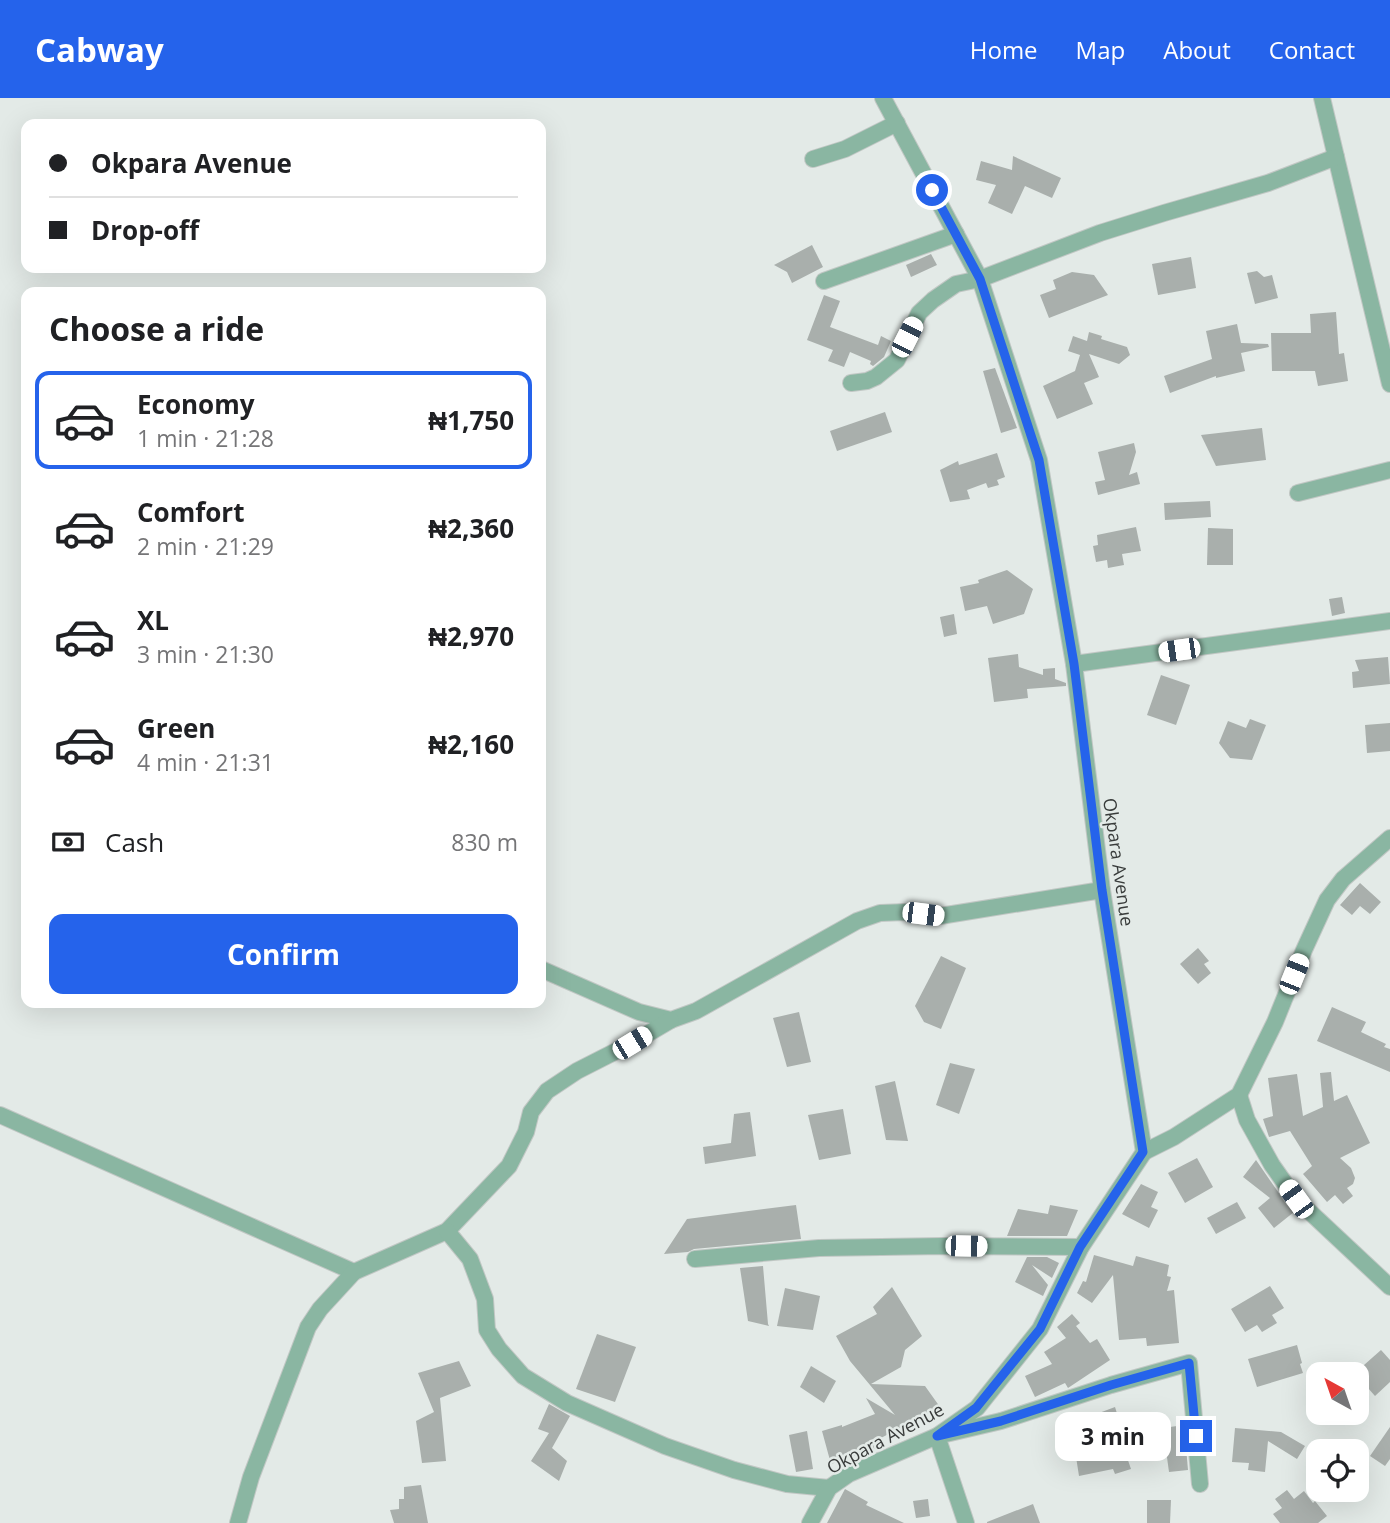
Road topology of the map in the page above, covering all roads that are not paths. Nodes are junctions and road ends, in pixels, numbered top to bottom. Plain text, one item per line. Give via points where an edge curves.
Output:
1 (883, 98) edge
2 (1322, 98) edge
3 (897, 123) junction
4 (1336, 157) junction
5 (813, 159) dead end
6 (956, 234) junction
7 (980, 279) junction
8 (824, 281) dead end
9 (850, 383) dead end
10 (1390, 384) edge
11 (1390, 470) edge
12 (1298, 493) dead end
13 (1390, 621) edge
14 (1074, 664) junction
15 (1390, 838) edge
16 (1102, 890) junction
17 (546, 971) edge
18 (671, 1020) junction
19 (1239, 1095) junction
20 (0, 1115) edge
21 (1143, 1152) junction
22 (447, 1231) junction
23 (1080, 1247) junction
24 (695, 1259) dead end
25 (354, 1272) junction
26 (1390, 1287) edge
27 (937, 1436) junction
28 (1200, 1484) dead end
29 (829, 1488) junction
30 (238, 1523) edge
31 (810, 1523) edge
32 (966, 1523) edge

1 - 3 street, Okpara Avenue
2 - 4 street
3 - 5 street
3 - 6 street, Okpara Avenue
4 - 7 street via 1268,183 1100,233
4 - 10 street
6 - 7 street, Okpara Avenue
6 - 8 street
7 - 9 street via 956,284 925,306 897,360 876,377
7 - 14 street, Okpara Avenue via 1039,460
11 - 12 street
13 - 14 street
14 - 16 street, Okpara Avenue
15 - 19 street via 1343,879 1327,900
16 - 18 street via 940,916 880,914 857,921 696,1011
16 - 21 street, Okpara Avenue
17 - 18 street via 639,1012
18 - 22 street via 547,1091 531,1112 509,1166
19 - 21 street
19 - 26 street via 1247,1120 1296,1199
20 - 25 street
21 - 23 street, Okpara Avenue
22 - 25 street
22 - 29 street via 470,1259 485,1300 487,1329 523,1376 567,1403 665,1446 787,1484
23 - 24 street via 819,1248
23 - 27 street, Okpara Avenue via 1040,1329 976,1408
25 - 30 street via 308,1326
27 - 28 street via 1189,1363
27 - 29 street, Okpara Avenue via 849,1474
27 - 32 street
29 - 31 street, Okpara Avenue

